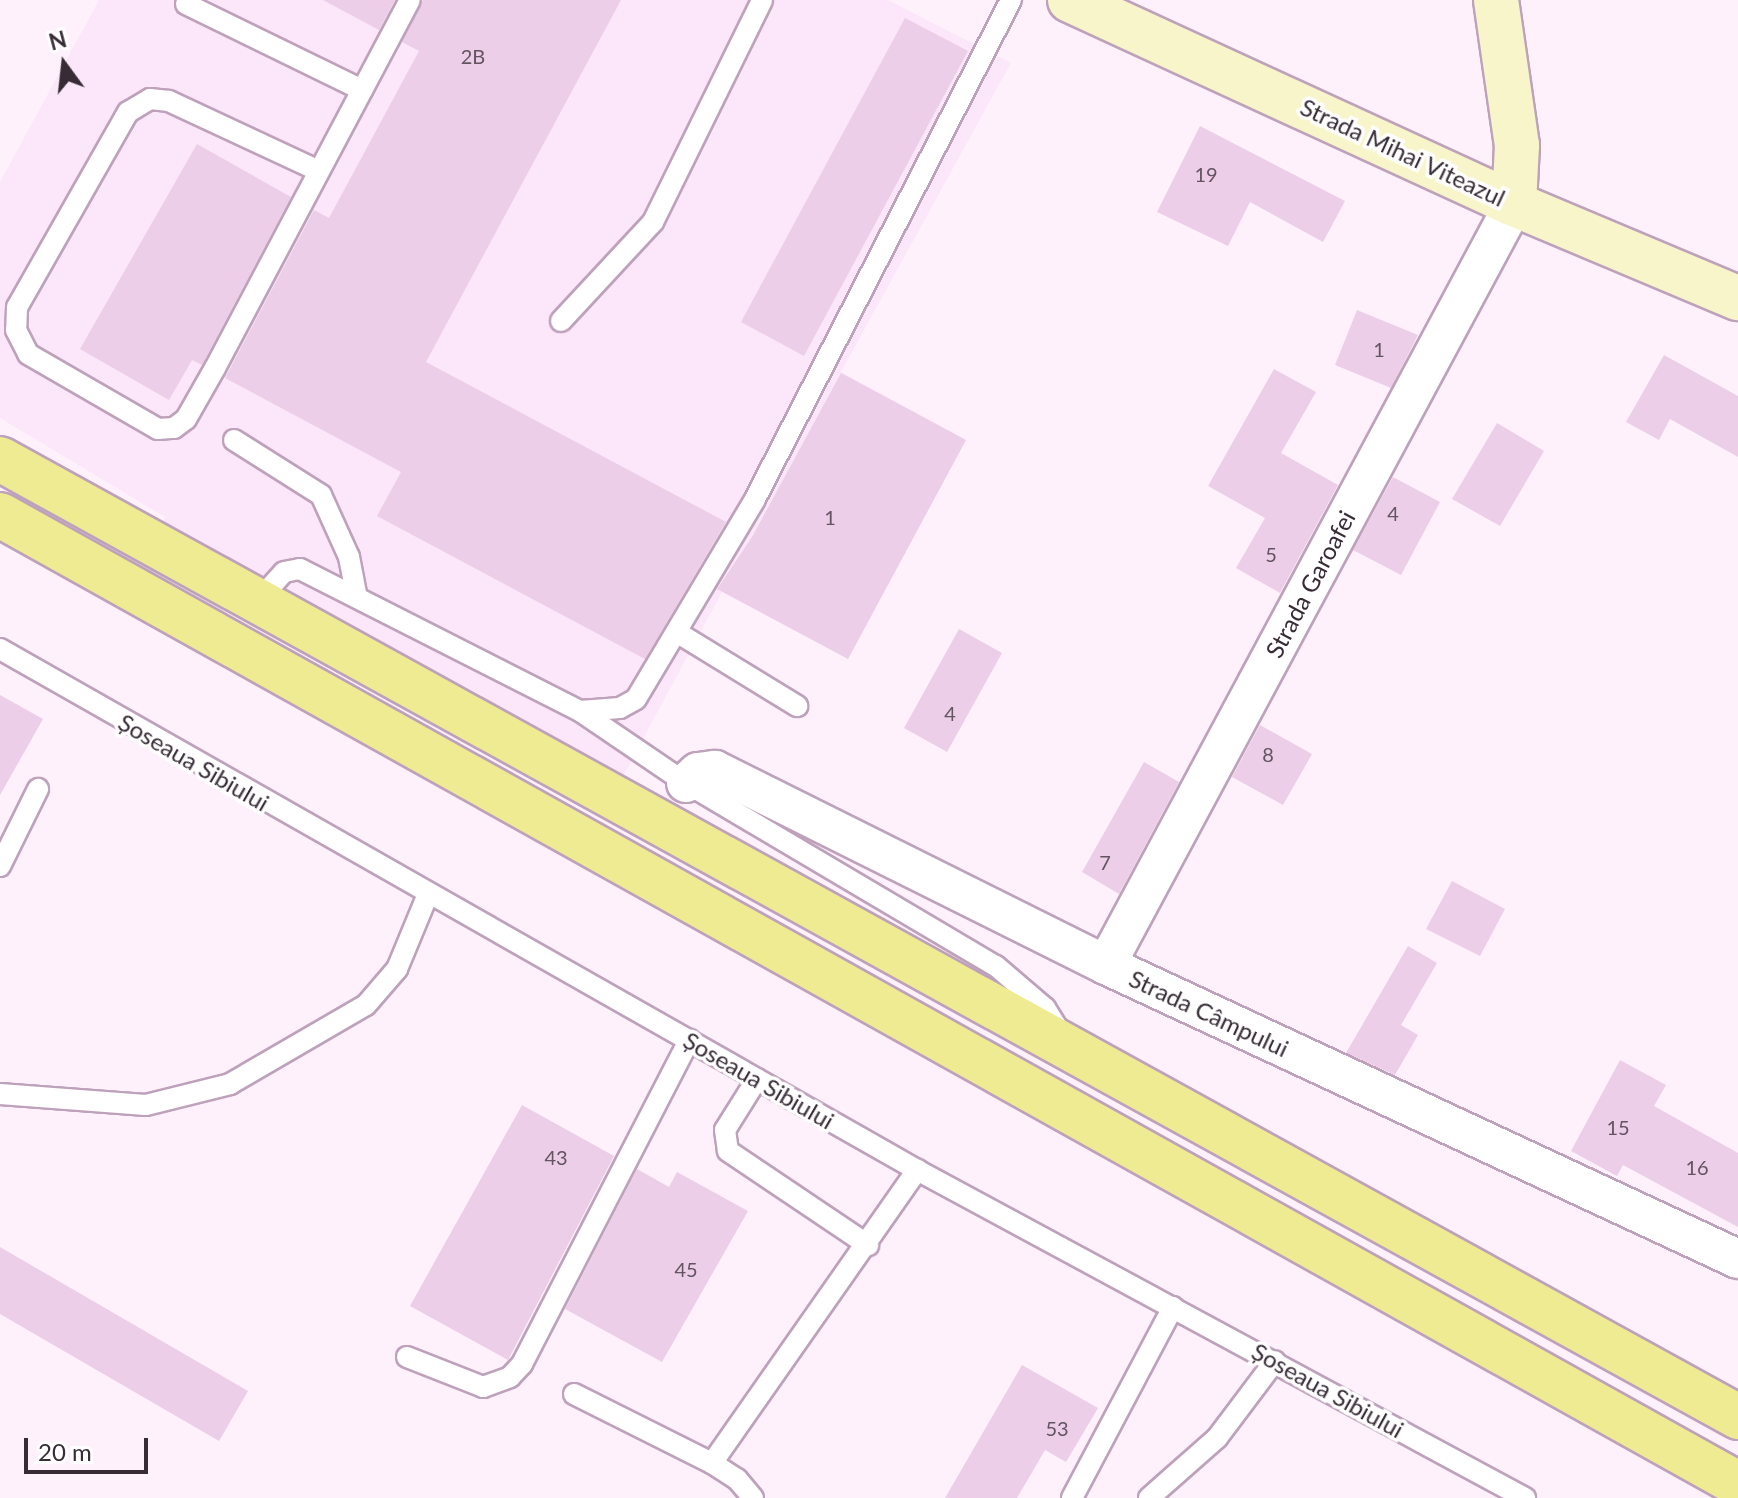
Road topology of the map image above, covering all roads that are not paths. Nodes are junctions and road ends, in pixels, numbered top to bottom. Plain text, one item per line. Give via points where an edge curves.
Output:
1 (410, 0) edge
2 (762, 0) edge
3 (1011, 0) edge
4 (1070, 0) edge
5 (1496, 0) edge
6 (186, 4) dead end
7 (362, 90) junction
8 (319, 171) junction
9 (1514, 204) junction
10 (1738, 298) edge
11 (561, 321) dead end
12 (234, 440) dead end
13 (0, 459) edge
14 (0, 515) edge
15 (356, 594) junction
16 (255, 604) junction
17 (678, 633) junction
18 (0, 649) edge
19 (797, 706) dead end
20 (580, 711) junction
21 (686, 783) junction
22 (38, 789) dead end
23 (0, 866) edge
24 (428, 894) junction
25 (1106, 965) junction
26 (689, 1040) junction
27 (1072, 1051) junction
28 (757, 1079) junction
29 (0, 1094) edge
30 (917, 1170) junction
31 (868, 1245) junction
32 (1738, 1259) edge
33 (1173, 1307) junction
34 (407, 1357) dead end
35 (1275, 1361) junction
36 (574, 1394) dead end
37 (1738, 1417) edge
38 (712, 1463) junction
39 (1738, 1484) edge
40 (1515, 1496) edge
41 (753, 1498) edge
42 (1072, 1498) edge
43 (1149, 1498) edge

1 - 7 lane
2 - 11 lane via 653,222
3 - 17 lane via 755,499
4 - 9 main road, Strada Mihai Viteazul
5 - 9 main road via 1517,145
6 - 7 lane
7 - 8 lane
8 - 8 lane via 169,101 150,99 128,112 17,307 16,330 28,354 158,429 174,428 194,406
9 - 10 main road, Strada Mihai Viteazul
9 - 25 street, Strada Garoafei
12 - 15 lane via 321,495 349,557
13 - 16 main road
14 - 39 main road
15 - 16 lane via 300,569 284,572
15 - 20 lane
16 - 27 main road
17 - 19 lane
17 - 20 lane via 636,699 620,708
18 - 24 lane, Șoseaua Sibiului
20 - 21 lane
21 - 25 street, Strada Câmpului via 698,772 715,770
21 - 27 lane via 996,966 1045,1008
22 - 23 lane
24 - 26 lane, Șoseaua Sibiului
24 - 29 lane via 397,969 366,1005 230,1084 146,1105
25 - 32 street, Strada Câmpului
26 - 28 lane, Șoseaua Sibiului
26 - 34 lane via 516,1371 483,1387
27 - 37 main road
28 - 30 lane, Șoseaua Sibiului
28 - 31 lane via 725,1130 728,1151
30 - 31 lane
30 - 33 lane, Șoseaua Sibiului
31 - 38 lane
33 - 35 lane, Șoseaua Sibiului
33 - 42 lane
35 - 40 lane, Șoseaua Sibiului
35 - 43 lane via 1217,1438
36 - 38 lane
38 - 41 lane via 737,1479

